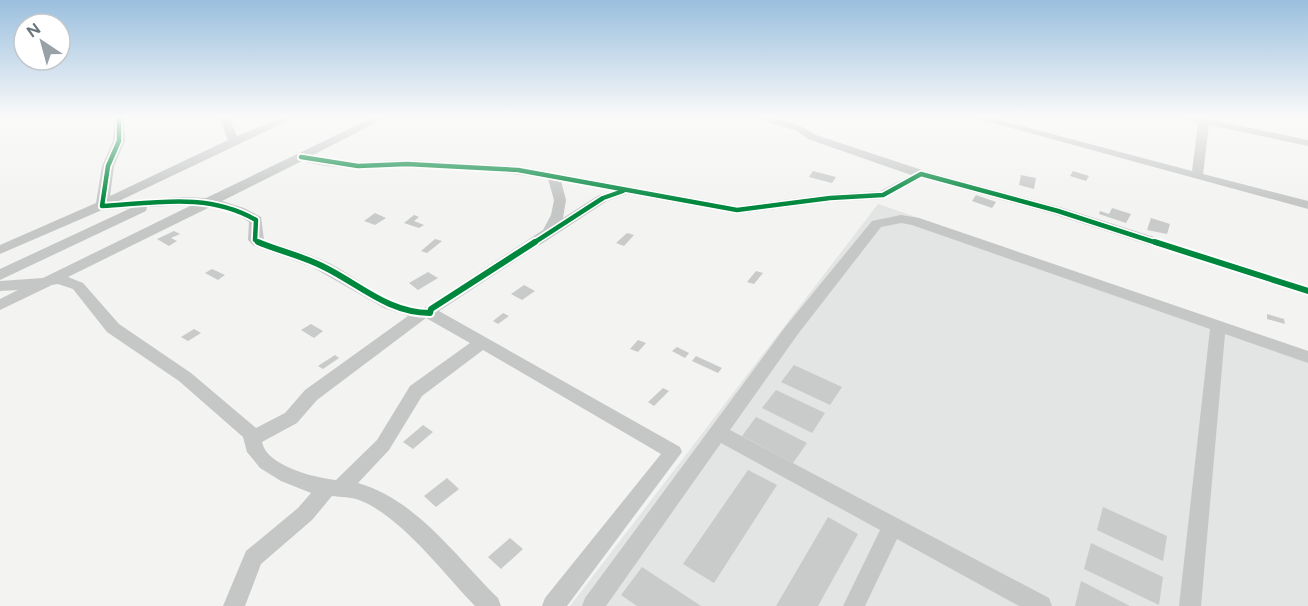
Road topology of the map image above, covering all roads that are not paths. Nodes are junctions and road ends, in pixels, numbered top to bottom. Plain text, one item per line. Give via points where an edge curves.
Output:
1 (117, 146) edge
2 (221, 146) edge
3 (323, 146) edge
4 (841, 146) edge
5 (1086, 146) edge
6 (1201, 146) edge
7 (301, 157) junction
8 (921, 174) junction
9 (1197, 176) junction
10 (554, 178) junction
11 (629, 189) junction
12 (203, 203) junction
13 (148, 204) junction
14 (1308, 205) edge
15 (102, 206) junction
16 (46, 231) junction
17 (547, 235) junction
18 (58, 247) junction
19 (0, 250) edge
20 (69, 271) junction
21 (0, 275) edge
22 (46, 282) junction
23 (0, 286) edge
24 (1308, 291) edge
25 (0, 305) edge
26 (425, 313) junction
27 (1218, 326) junction
28 (482, 343) junction
29 (1308, 357) edge
30 (719, 433) junction
31 (253, 438) junction
32 (334, 488) junction
33 (892, 527) junction
34 (234, 606) edge
35 (490, 606) edge
36 (552, 606) edge
37 (593, 606) edge
38 (854, 606) edge
39 (1041, 606) edge
40 (1190, 606) edge

1 - 15 street via 108,166
2 - 15 street
3 - 7 street
4 - 8 street
5 - 9 street
6 - 9 street
7 - 10 street via 358,166 407,164 518,170
7 - 12 street
8 - 11 street via 883,195 737,210
8 - 24 street via 1058,211
9 - 14 street
10 - 11 street
10 - 17 street via 561,192 561,206
11 - 17 street via 610,194
12 - 13 street
12 - 20 street
12 - 26 street via 222,203 256,220 255,240 260,243 306,259 387,302
13 - 15 street
13 - 18 street
15 - 16 street
16 - 18 street
16 - 19 street
17 - 26 street
18 - 20 street
18 - 21 street
20 - 22 street
22 - 23 street
22 - 25 street
22 - 31 street via 59,279 78,286 113,328 185,377
26 - 28 street
26 - 31 street via 311,395 291,418
27 - 29 street
27 - 30 street via 914,221 885,221 877,224 792,330
27 - 40 street
28 - 32 street via 416,391 383,445
28 - 36 street via 673,452
30 - 33 street
30 - 37 street
31 - 32 street via 254,452 283,473 316,486
32 - 34 street via 253,558
32 - 35 street via 363,494 396,512
33 - 38 street
33 - 39 street

